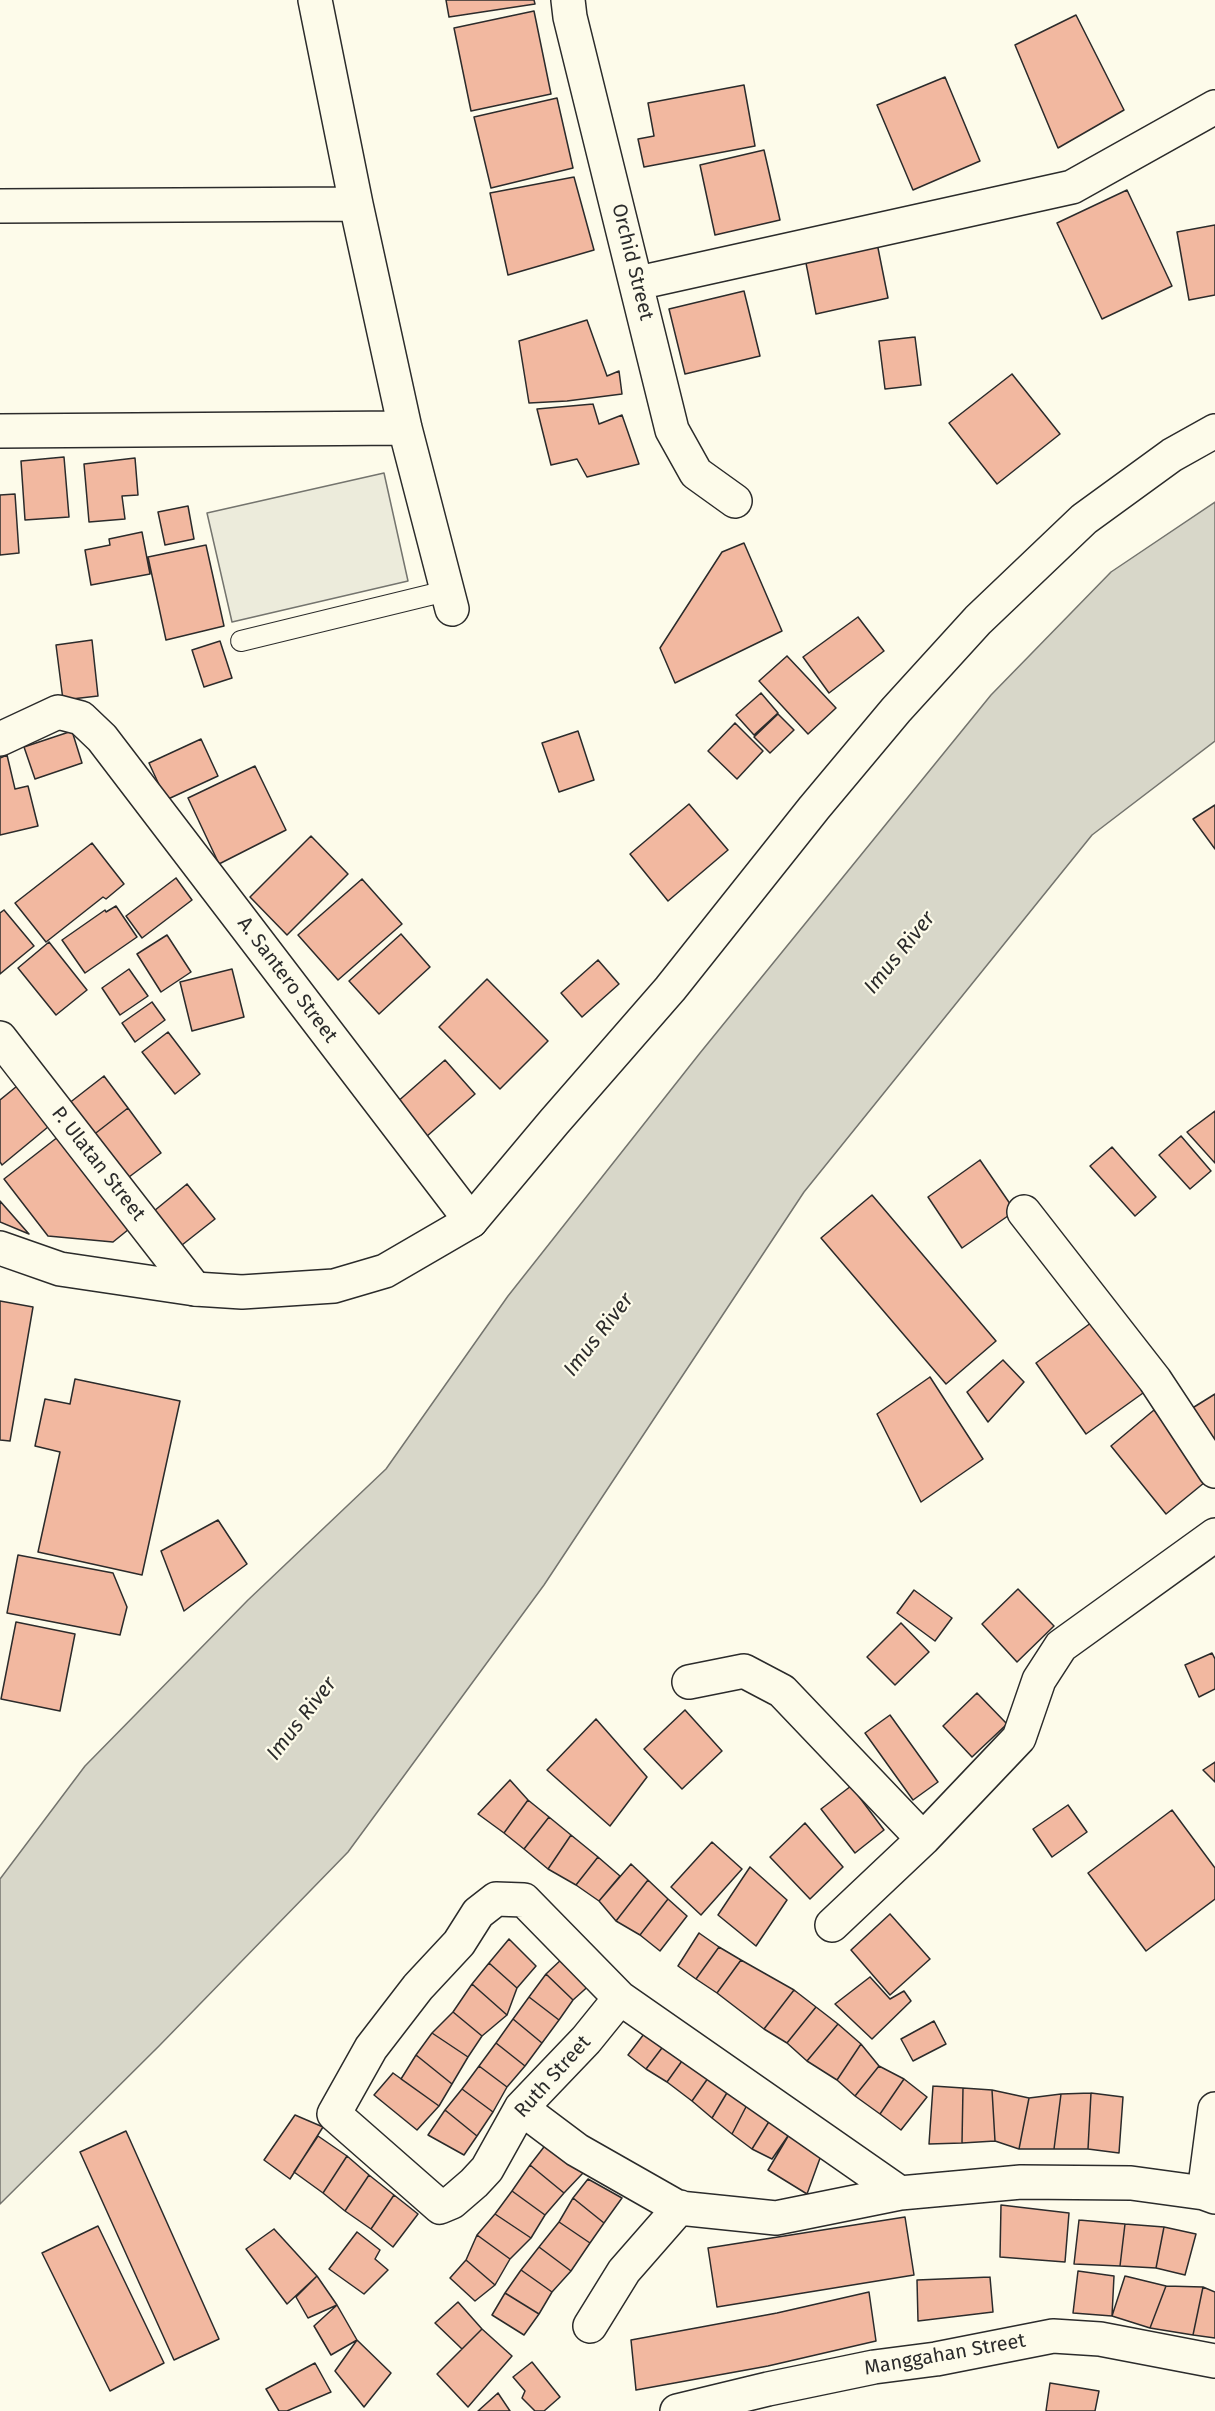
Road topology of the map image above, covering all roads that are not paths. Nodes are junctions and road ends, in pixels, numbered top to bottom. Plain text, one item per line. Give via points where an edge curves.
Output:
1 (315, 0) edge
2 (568, 0) edge
3 (1215, 106) edge
4 (356, 204) junction
5 (0, 206) edge
6 (638, 283) junction
7 (405, 428) junction
8 (0, 431) edge
9 (1215, 431) edge
10 (735, 501) dead end
11 (449, 600) joint
12 (241, 640) dead end
13 (0, 739) edge
14 (0, 1038) edge
15 (1023, 1212) dead end
16 (471, 1221) junction
17 (0, 1248) edge
18 (195, 1289) junction
19 (1215, 1471) edge
20 (1215, 1535) edge
21 (689, 1682) dead end
22 (923, 1839) junction
23 (832, 1925) dead end
24 (620, 1998) junction
25 (521, 2108) junction
26 (1215, 2109) edge
27 (900, 2193) junction
28 (1209, 2195) edge
29 (680, 2207) junction
30 (590, 2326) dead end
31 (1215, 2361) edge
32 (677, 2411) edge

1 - 4 street
2 - 6 street, Orchid Street
3 - 6 street via 1072,187
4 - 5 street
4 - 7 street
6 - 10 street, Orchid Street via 672,430 696,473
7 - 8 street
7 - 11 street
9 - 16 street via 1172,455 1084,519 978,620 896,710 670,989
11 - 12 lane
13 - 16 street, A. Santero Street via 58,712 81,718 102,738
14 - 18 street, P. Ulatan Street
15 - 19 street via 1155,1380
16 - 18 street via 385,1271 334,1286 242,1292
17 - 18 street via 60,1269
20 - 22 street via 1061,1646 1039,1680 1019,1738
21 - 22 street via 744,1671 782,1691
22 - 23 street
24 - 25 street, Ruth Street
24 - 25 street, Ruth Street via 524,1900 496,1899 478,1913 459,1943 370,2048 334,2114 440,2207 457,2198 487,2169
24 - 27 street
25 - 29 street via 577,2150
26 - 28 street
27 - 28 street via 1021,2182 1131,2183
27 - 29 street via 776,2218
29 - 30 street via 624,2271
31 - 32 street, Manggahan Street via 1100,2338 1053,2336 832,2376

